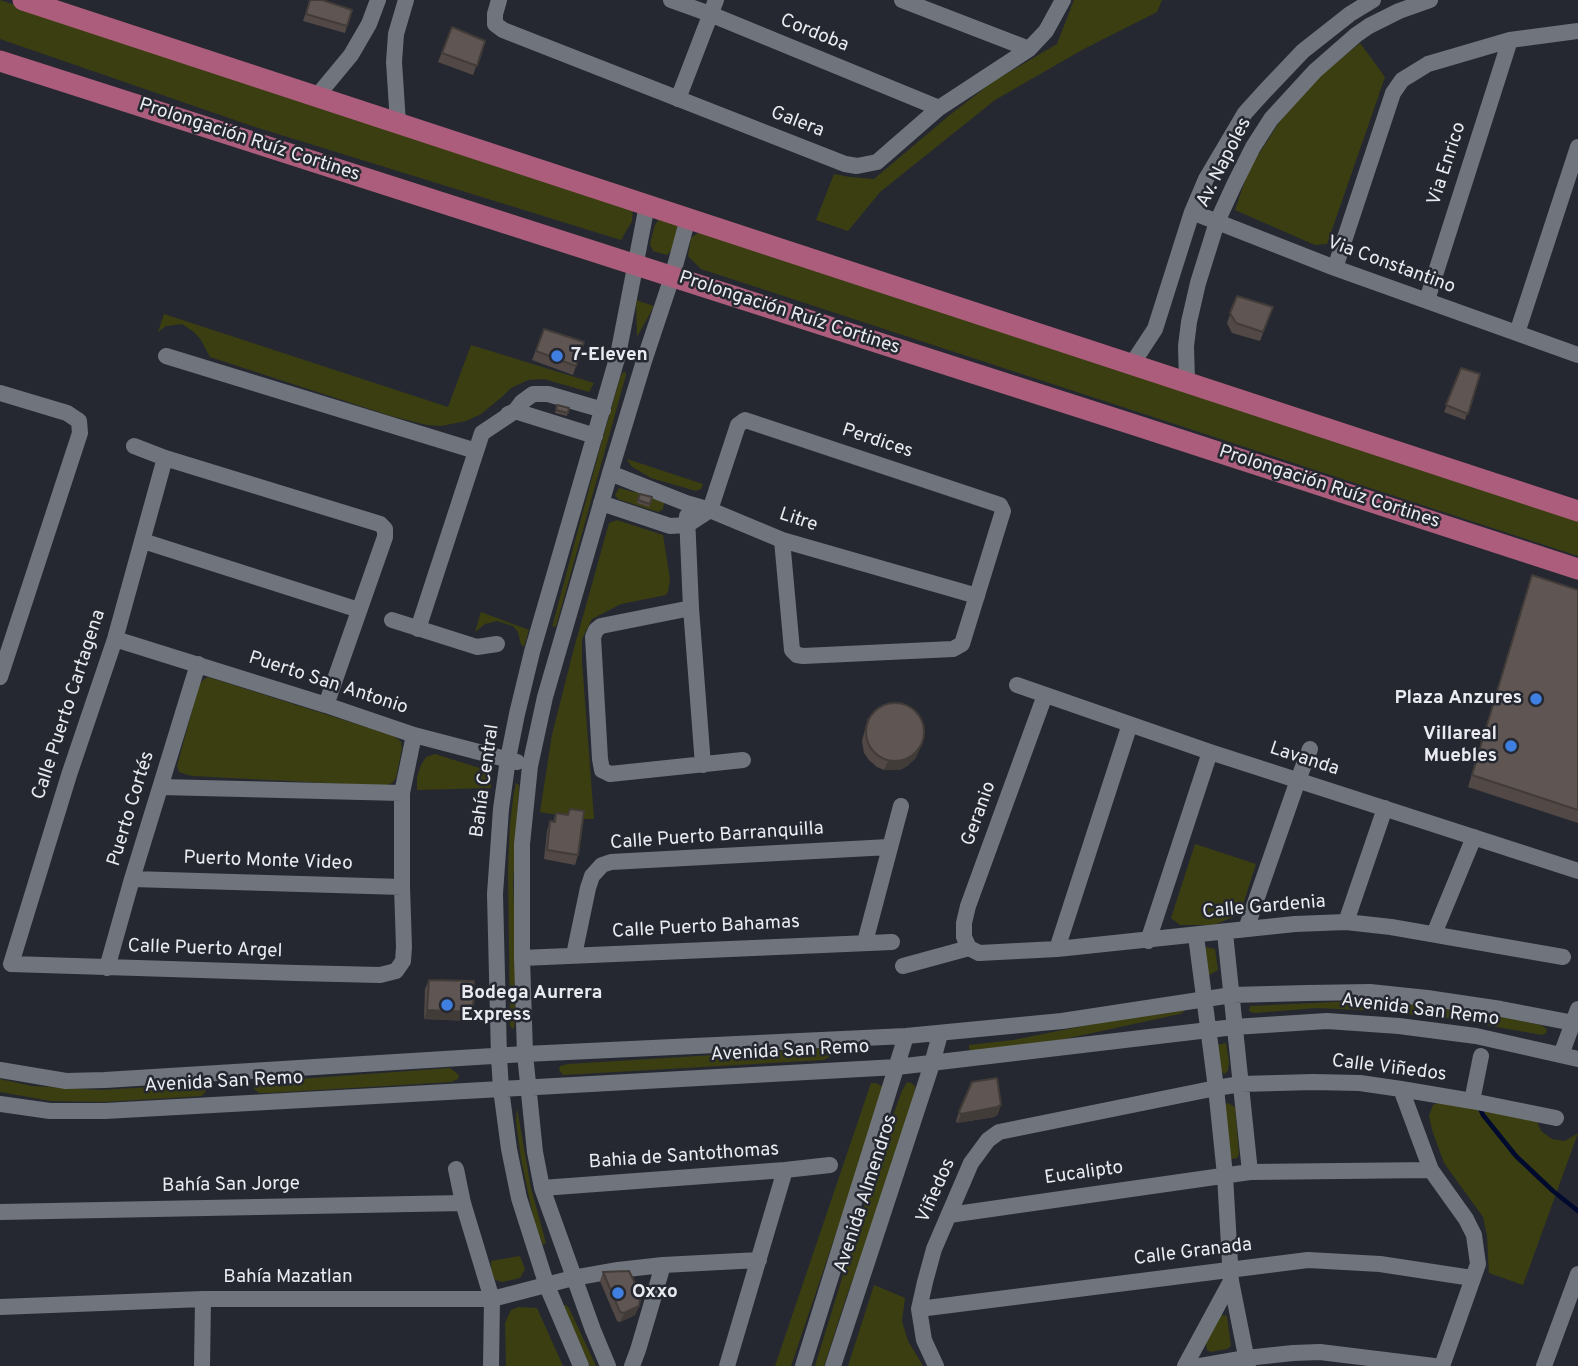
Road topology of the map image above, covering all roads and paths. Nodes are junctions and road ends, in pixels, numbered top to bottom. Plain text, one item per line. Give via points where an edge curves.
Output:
1 (23, 0) edge
2 (378, 0) edge
3 (406, 0) edge
4 (499, 0) edge
5 (671, 0) edge
6 (902, 0) edge
7 (1063, 0) edge
8 (1430, 0) edge
9 (1360, 4) edge
10 (713, 7) edge
11 (369, 24) junction
12 (1363, 30) junction
13 (1578, 31) edge
14 (396, 34) junction
15 (1510, 40) junction
16 (1028, 49) junction
17 (0, 61) edge
18 (317, 96) junction
19 (678, 99) junction
20 (939, 108) junction
21 (398, 123) junction
22 (1578, 147) edge
23 (647, 205) junction
24 (1192, 212) junction
25 (688, 218) junction
26 (1217, 222) junction
27 (635, 265) junction
28 (1335, 268) junction
29 (672, 277) junction
30 (1427, 300) junction
31 (1517, 333) junction
32 (618, 355) junction
33 (1578, 355) edge
34 (166, 356) dead end
35 (644, 361) junction
36 (1132, 364) junction
37 (1187, 382) junction
38 (0, 393) edge
39 (603, 410) junction
40 (509, 414) junction
41 (595, 436) junction
42 (134, 446) dead end
43 (476, 451) junction
44 (166, 458) junction
45 (610, 473) junction
46 (601, 503) junction
47 (686, 503) junction
48 (710, 510) junction
49 (1578, 511) edge
50 (687, 525) junction
51 (782, 540) junction
52 (143, 541) junction
53 (1578, 569) edge
54 (977, 596) junction
55 (691, 608) junction
56 (359, 610) junction
57 (392, 620) dead end
58 (418, 629) junction
59 (115, 639) junction
60 (497, 644) dead end
61 (533, 652) junction
62 (555, 659) junction
63 (198, 664) junction
64 (0, 677) edge
65 (1017, 685) dead end
66 (1045, 695) junction
67 (326, 705) junction
68 (1130, 724) junction
69 (414, 735) junction
70 (1310, 749) dead end
71 (1210, 752) junction
72 (508, 759) junction
73 (743, 760) dead end
74 (703, 765) junction
75 (530, 766) junction
76 (1298, 780) junction
77 (161, 787) junction
78 (402, 793) junction
79 (901, 806) dead end
80 (1385, 808) junction
81 (1474, 837) junction
82 (890, 847) junction
83 (1578, 871) edge
84 (132, 878) junction
85 (402, 887) junction
86 (1346, 922) junction
87 (1246, 929) junction
88 (1225, 933) junction
89 (1434, 934) junction
90 (1196, 936) junction
91 (1148, 941) junction
92 (865, 942) junction
93 (892, 942) dead end
94 (969, 948) junction
95 (1057, 949) junction
96 (574, 955) junction
97 (1563, 957) dead end
98 (522, 958) junction
99 (11, 964) joint
100 (902, 966) dead end
101 (107, 968) junction
102 (1232, 995) junction
103 (1204, 999) junction
104 (1576, 1019) edge
105 (1234, 1027) junction
106 (1208, 1030) junction
107 (940, 1034) junction
108 (906, 1037) junction
109 (525, 1054) junction
110 (1561, 1055) junction
111 (1480, 1056) dead end
112 (499, 1057) junction
113 (1578, 1059) edge
114 (932, 1064) junction
115 (897, 1067) junction
116 (0, 1070) edge
117 (1241, 1084) junction
118 (528, 1087) junction
119 (1216, 1087) junction
120 (226, 1088) junction
121 (501, 1089) junction
122 (1401, 1089) junction
123 (1472, 1101) junction
124 (0, 1104) edge
125 (1556, 1118) dead end
126 (830, 1165) dead end
127 (456, 1169) dead end
128 (785, 1170) junction
129 (1431, 1170) junction
130 (1250, 1172) junction
131 (1225, 1175) junction
132 (542, 1188) junction
133 (463, 1203) junction
134 (0, 1212) edge
135 (949, 1215) junction
136 (759, 1260) junction
137 (663, 1265) junction
138 (1578, 1274) edge
139 (1231, 1275) junction
140 (573, 1278) junction
141 (1472, 1278) junction
142 (547, 1286) junction
143 (203, 1299) junction
144 (492, 1299) junction
145 (0, 1307) edge
146 (919, 1309) junction
147 (1571, 1316) edge
148 (1347, 1360) edge
149 (1247, 1362) edge
150 (202, 1366) edge
151 (491, 1366) edge
152 (582, 1366) edge
153 (608, 1366) edge
154 (632, 1366) edge
155 (727, 1366) edge
156 (803, 1366) edge
157 (833, 1366) edge
158 (936, 1366) edge
159 (1185, 1366) edge
160 (1200, 1366) edge
161 (1434, 1366) edge
162 (1443, 1366) edge
163 (1544, 1366) edge

1 - 18 main road
2 - 11 street
3 - 14 street
4 - 19 street, Galera via 495,24 503,30
5 - 10 street, Cordoba
6 - 16 street
7 - 16 street, Galera via 1046,31
8 - 12 street, Av. Napoles
9 - 12 street
9 - 24 street, Av. Napoles via 1303,51 1245,113
10 - 19 street
10 - 20 street, Cordoba
11 - 14 street
11 - 18 street via 351,55
12 - 26 street, Av. Napoles via 1315,71 1271,119
13 - 15 street
14 - 21 street
15 - 28 street via 1428,64 1402,80 1393,93
15 - 30 street, Via Enrico
16 - 20 street, Galera
17 - 27 main road, Prolongación Ruíz Cortines
18 - 21 main road
19 - 20 street, Galera via 857,166 877,162
21 - 23 main road
22 - 31 street
23 - 25 main road
23 - 27 street, Bahía Central
24 - 26 street, Via Constantino
24 - 36 street, Av. Napoles via 1155,329
25 - 29 street
25 - 36 main road
26 - 28 street, Via Constantino
26 - 37 street, Av. Napoles via 1189,322
27 - 29 main road, Prolongación Ruíz Cortines
27 - 32 street, Bahía Central
28 - 30 street, Via Constantino
29 - 35 street
29 - 53 main road, Prolongación Ruíz Cortines
30 - 31 street, Via Constantino
31 - 33 street, Via Constantino
32 - 35 street
32 - 39 street, Bahía Central
34 - 43 street
35 - 45 street
36 - 37 main road
37 - 49 main road
38 - 64 street via 67,413 79,421 80,433
39 - 40 street via 533,394
39 - 41 street, Bahía Central
40 - 41 street
40 - 43 street via 482,433
41 - 61 street, Bahía Central
42 - 44 street
43 - 58 street
44 - 52 street, Calle Puerto Cartagena
44 - 56 street via 380,524 385,528 384,537
45 - 46 street
45 - 47 street, Litre
46 - 50 street via 670,526
46 - 62 street
47 - 48 street, Litre
47 - 50 street
48 - 50 street
48 - 51 street, Litre
48 - 54 street, Perdices via 738,425 745,420 1000,505 1003,515
50 - 55 street
51 - 54 street, Litre
51 - 54 street via 792,650 797,655 953,649 962,644
52 - 56 street
52 - 59 street, Calle Puerto Cartagena
55 - 74 street
55 - 74 street via 596,630 600,759 603,770 610,774
56 - 67 street
57 - 58 street
58 - 60 street via 477,647
59 - 63 street, Puerto San Antonio
59 - 99 street, Calle Puerto Cartagena
61 - 62 street
61 - 72 street, Bahía Central
62 - 75 street
63 - 67 street, Puerto San Antonio
63 - 77 street, Puerto Cortés
65 - 66 street, Lavanda
66 - 68 street, Lavanda
66 - 94 street, Geranio via 968,906 964,937
67 - 69 street, Puerto San Antonio
68 - 71 street, Lavanda
68 - 95 street
69 - 72 street, Puerto San Antonio
69 - 78 street
70 - 76 street
71 - 76 street, Lavanda
71 - 91 street
72 - 75 street, Puerto San Antonio
72 - 112 street, Bahía Central via 495,894
73 - 74 street
75 - 98 street via 522,844
76 - 80 street, Lavanda
76 - 87 street
77 - 78 street
77 - 84 street, Puerto Cortés
78 - 85 street
79 - 82 street
80 - 81 street, Lavanda
80 - 86 street
81 - 83 street, Lavanda
81 - 89 street
82 - 92 street
82 - 96 street, Calle Puerto Barranquilla via 602,865 588,888
84 - 85 street, Puerto Monte Video
84 - 101 street, Puerto Cortés
85 - 101 street, Calle Puerto Argel via 404,947 396,971 380,975
86 - 87 street, Calle Gardenia
86 - 89 street, Calle Gardenia
87 - 88 street, Calle Gardenia
88 - 90 street, Calle Gardenia
88 - 102 street
89 - 97 street, Calle Gardenia
90 - 91 street, Calle Gardenia
90 - 103 street
91 - 95 street, Calle Gardenia
92 - 93 street, Calle Puerto Bahamas
92 - 96 street, Calle Puerto Bahamas
94 - 95 street, Calle Gardenia via 979,953
94 - 100 street
96 - 98 street, Calle Puerto Bahamas
98 - 109 street
99 - 101 street, Calle Puerto Argel
102 - 103 street, Avenida San Remo
102 - 104 street, Avenida San Remo via 1370,992
102 - 105 street
103 - 106 street
103 - 107 street, Avenida San Remo
104 - 110 street
105 - 106 street, Avenida San Remo
105 - 110 street, Avenida San Remo via 1327,1021 1399,1026 1476,1036
105 - 117 street
106 - 114 street, Avenida San Remo
106 - 119 street
107 - 108 street, Avenida San Remo
107 - 114 street, Avenida Almendros
108 - 109 street, Avenida San Remo
108 - 115 street, Avenida Almendros
109 - 112 street, Avenida San Remo
109 - 118 street
110 - 113 street, Avenida San Remo
111 - 123 street
112 - 120 street, Avenida San Remo
112 - 121 street, Bahía Central
114 - 115 street, Avenida San Remo
114 - 157 street, Avenida Almendros
115 - 118 street, Avenida San Remo
115 - 156 street, Avenida Almendros
116 - 120 street, Avenida San Remo via 66,1081
117 - 119 street, Calle Viñedos
117 - 122 street, Calle Viñedos via 1360,1083
117 - 130 street
118 - 121 street, Avenida San Remo
118 - 132 street
119 - 131 street
119 - 135 street, Viñedos via 999,1132 971,1163
120 - 121 street, Avenida San Remo
120 - 124 street, Avenida San Remo via 105,1111 50,1111
121 - 142 street, Bahía Central via 519,1198
122 - 123 street, Calle Viñedos
122 - 129 street
123 - 125 street, Calle Viñedos
126 - 128 street, Bahia de Santothomas
127 - 133 street
128 - 132 street, Bahia de Santothomas
128 - 136 street
129 - 130 street, Eucalipto
129 - 141 street via 1474,1235 1478,1264
130 - 131 street, Eucalipto
131 - 135 street, Eucalipto
131 - 139 street
132 - 140 street
133 - 134 street, Bahía San Jorge
133 - 144 street
135 - 146 street, Viñedos via 934,1249
136 - 137 street, Bahía Mazatlan
136 - 155 street
137 - 140 street, Bahía Mazatlan
137 - 154 street
138 - 147 street
139 - 141 street, Calle Granada via 1308,1261 1380,1264
139 - 146 street, Calle Granada
139 - 149 street
139 - 159 street
140 - 142 street, Bahía Mazatlan
140 - 153 street
141 - 162 street
142 - 144 street, Bahía Mazatlan
142 - 152 street, Bahía Central
143 - 144 street, Bahía Mazatlan
143 - 145 street, Bahía Mazatlan
143 - 150 street
144 - 151 street
146 - 158 street, Viñedos via 924,1340
147 - 163 street
148 - 149 street via 1320,1352
148 - 161 street
149 - 160 street

